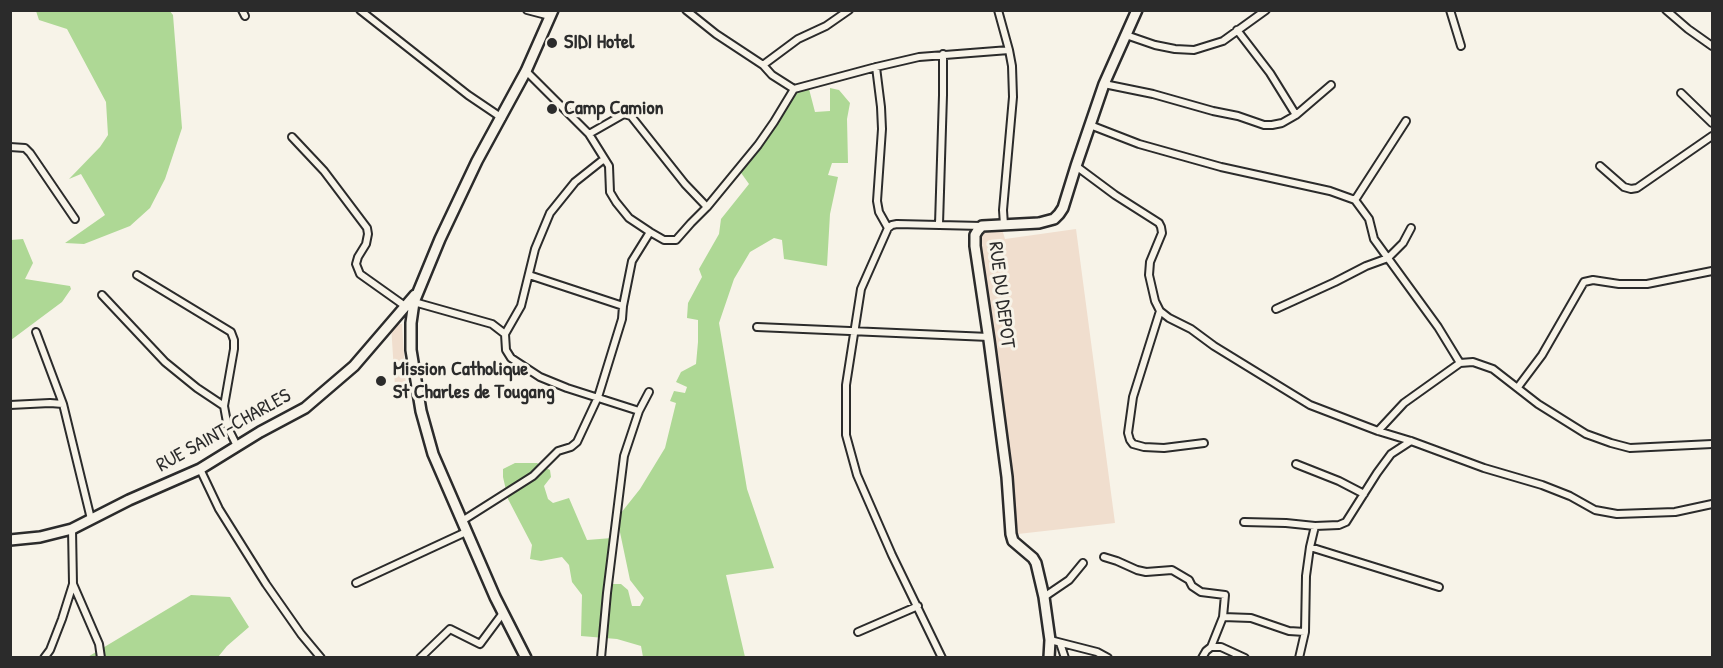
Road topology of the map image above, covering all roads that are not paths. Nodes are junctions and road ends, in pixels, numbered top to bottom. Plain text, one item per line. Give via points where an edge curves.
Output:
1 (360, 10) edge
2 (527, 10) edge
3 (686, 10) edge
4 (849, 10) edge
5 (998, 10) edge
6 (1137, 10) edge
7 (1266, 10) edge
8 (1450, 10) edge
9 (1666, 10) edge
10 (552, 13) edge
11 (1237, 30) junction
12 (1126, 35) junction
13 (1461, 46) dead end
14 (1713, 46) edge
15 (1009, 50) junction
16 (943, 54) junction
17 (763, 65) junction
18 (876, 67) junction
19 (526, 71) junction
20 (1104, 84) junction
21 (1331, 85) dead end
22 (794, 90) junction
23 (1682, 93) dead end
24 (1296, 115) junction
25 (502, 118) junction
26 (1406, 121) dead end
27 (1713, 123) edge
28 (1090, 125) junction
29 (589, 134) junction
30 (1713, 136) edge
31 (292, 137) dead end
32 (10, 147) edge
33 (604, 159) junction
34 (1076, 166) junction
35 (1600, 166) dead end
36 (1355, 200) junction
37 (707, 207) junction
38 (75, 219) dead end
39 (939, 225) junction
40 (1004, 225) junction
41 (982, 226) junction
42 (888, 228) junction
43 (1411, 228) dead end
44 (650, 232) junction
45 (1388, 258) junction
46 (1713, 271) edge
47 (137, 275) dead end
48 (529, 275) junction
49 (102, 294) dead end
50 (412, 300) junction
51 (623, 306) junction
52 (1276, 309) dead end
53 (1160, 311) junction
54 (757, 327) dead end
55 (853, 331) junction
56 (36, 332) dead end
57 (505, 334) junction
58 (989, 337) junction
59 (1460, 363) junction
60 (1518, 387) junction
61 (649, 392) dead end
62 (598, 397) junction
63 (63, 404) junction
64 (10, 405) edge
65 (224, 406) junction
66 (639, 411) junction
67 (1378, 431) junction
68 (1411, 441) junction
69 (1204, 442) dead end
70 (1713, 444) edge
71 (237, 446) junction
72 (1296, 464) dead end
73 (200, 469) junction
74 (1364, 494) junction
75 (1713, 504) edge
76 (91, 519) junction
77 (462, 521) junction
78 (1244, 522) dead end
79 (1315, 526) junction
80 (72, 529) junction
81 (466, 532) junction
82 (10, 540) edge
83 (1310, 547) junction
84 (1104, 557) dead end
85 (1083, 563) dead end
86 (356, 583) dead end
87 (73, 584) junction
88 (1439, 587) dead end
89 (1044, 597) junction
90 (918, 606) junction
91 (503, 614) junction
92 (1223, 617) junction
93 (858, 632) dead end
94 (1305, 632) junction
95 (1050, 640) junction
96 (1060, 643) junction
97 (1211, 646) junction
98 (44, 657) edge
99 (101, 657) edge
100 (321, 657) edge
101 (420, 657) edge
102 (526, 657) edge
103 (601, 657) edge
104 (942, 657) edge
105 (1049, 657) edge
106 (1065, 657) edge
107 (1108, 657) edge
108 (1202, 657) edge
109 (1245, 657) edge
110 (1299, 657) edge

1 - 25 street
2 - 10 street
3 - 17 street
4 - 17 street via 798,39
5 - 15 street
6 - 12 street, RUE DU DEPOT
7 - 11 street
8 - 13 street
9 - 14 street
10 - 19 street
11 - 12 street via 1223,41 1194,50 1155,45
11 - 24 street
12 - 20 street, RUE DU DEPOT
15 - 16 street
15 - 40 street via 1013,97
16 - 18 street
16 - 39 street
17 - 22 street
18 - 22 street
18 - 42 street via 882,129 877,201
19 - 25 street
19 - 29 street
20 - 24 street via 1264,124 1282,123
20 - 28 street, RUE DU DEPOT
21 - 24 street
22 - 37 street via 758,145
23 - 27 street
25 - 50 street via 477,161
26 - 36 street
28 - 34 street, RUE DU DEPOT
28 - 36 street via 1139,144
29 - 33 street
29 - 37 street via 624,114 631,116
30 - 35 street via 1637,188 1624,187
31 - 50 street via 324,171 367,228 366,244 356,264 360,274
32 - 38 street via 25,148 30,153
33 - 44 street via 609,166 610,192 615,202 629,218
33 - 48 street via 575,182 550,213
34 - 40 street, RUE DU DEPOT via 1059,214 1047,222
34 - 53 street via 1159,223 1162,233 1149,275
36 - 45 street
37 - 44 street via 676,240 664,240
39 - 41 street
39 - 42 street via 897,224
40 - 41 street, RUE DU DEPOT
41 - 58 street, RUE DU DEPOT via 975,236 975,246
42 - 55 street via 861,289
43 - 45 street
44 - 51 street via 632,261
45 - 52 street
45 - 59 street
46 - 60 street via 1647,284 1584,282 1542,355
47 - 65 street via 231,332 234,349
48 - 51 street
48 - 57 street via 521,306
49 - 65 street via 165,362
50 - 57 street via 492,324
50 - 71 street, RUE SAINT-CHARLES via 354,366 305,408
50 - 77 street via 411,350 421,411 433,454
51 - 62 street
53 - 67 street via 1310,405
53 - 69 street via 1133,397 1130,440 1144,447 1164,448
54 - 55 street
55 - 58 street
55 - 90 street via 846,385 846,435 857,475
56 - 63 street
57 - 62 street via 511,358 540,377
58 - 89 street, RUE DU DEPOT via 1011,534 1013,541 1036,563
59 - 60 street via 1484,365
59 - 67 street via 1404,403
60 - 70 street via 1586,434 1611,443 1630,448
61 - 66 street
62 - 66 street
62 - 77 street via 577,442 558,451 533,476
63 - 64 street
63 - 76 street
65 - 71 street
66 - 103 street via 624,456
67 - 68 street
68 - 74 street via 1391,454
68 - 75 street via 1542,485 1595,510 1617,514 1675,512
71 - 73 street, RUE SAINT-CHARLES
72 - 74 street
73 - 76 street, RUE SAINT-CHARLES
73 - 100 street via 219,509 266,584
74 - 79 street via 1346,522
76 - 80 street, RUE SAINT-CHARLES
77 - 81 street
78 - 79 street
79 - 83 street
80 - 82 street, RUE SAINT-CHARLES
80 - 87 street
81 - 86 street
81 - 91 street
83 - 88 street
83 - 94 street
84 - 92 street via 1146,572 1172,570 1201,592 1226,595
85 - 89 street via 1069,580
87 - 98 street
87 - 99 street
89 - 95 street, RUE DU DEPOT
90 - 93 street
90 - 104 street
91 - 101 street via 480,644 450,628
91 - 102 street
92 - 94 street via 1251,618 1289,631
92 - 97 street
94 - 110 street
95 - 96 street
95 - 105 street, RUE DU DEPOT
96 - 106 street
96 - 107 street
97 - 108 street
97 - 109 street

